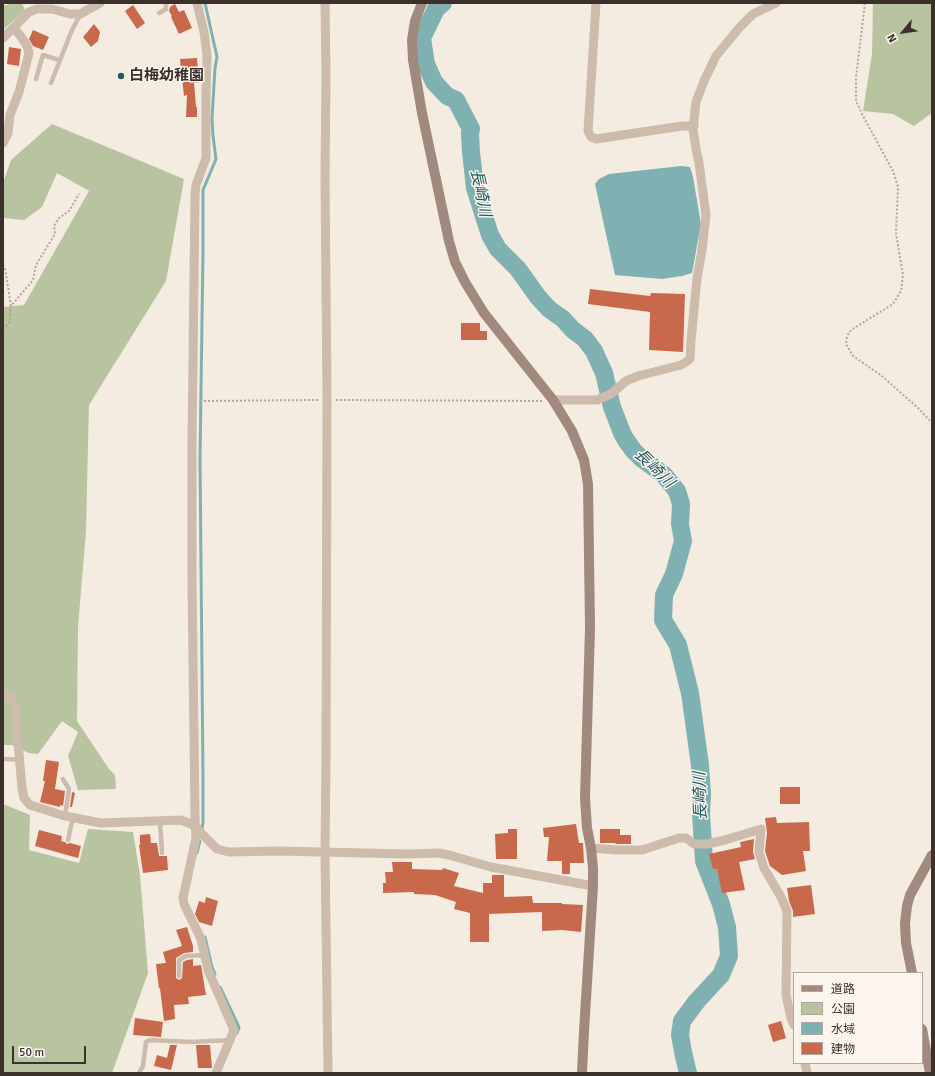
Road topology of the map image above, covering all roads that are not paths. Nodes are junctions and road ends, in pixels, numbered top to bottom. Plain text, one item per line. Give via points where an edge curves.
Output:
1 (100, 3) edge
2 (166, 3) edge
3 (197, 3) edge
4 (325, 3) edge
5 (422, 3) edge
6 (596, 3) edge
7 (776, 3) edge
8 (159, 13) dead end
9 (80, 14) junction
10 (14, 28) junction
11 (3, 38) edge
12 (59, 60) junction
13 (36, 79) dead end
14 (51, 83) dead end
15 (694, 126) junction
16 (3, 143) edge
17 (553, 400) junction
18 (3, 693) edge
19 (6, 759) dead end
20 (19, 760) junction
21 (63, 779) dead end
22 (69, 816) junction
23 (160, 821) junction
24 (199, 831) junction
25 (68, 840) dead end
26 (591, 848) junction
27 (162, 853) dead end
28 (325, 853) junction
29 (932, 855) edge
30 (593, 886) junction
31 (205, 955) junction
32 (912, 972) edge
33 (179, 976) dead end
34 (793, 1022) edge
35 (923, 1034) edge
36 (230, 1040) junction
37 (139, 1073) edge
38 (216, 1073) edge
39 (328, 1073) edge
40 (582, 1073) edge
41 (930, 1073) edge

1 - 9 street
2 - 8 lane via 166,9
3 - 24 street via 207,55 206,158 196,184 195,195 192,440 192,581
4 - 28 street
5 - 17 street via 415,21 412,40 413,60 453,255 465,282 484,313
6 - 15 street via 588,131 591,137 596,139
7 - 15 street via 754,14 716,56 696,102
9 - 10 street via 37,8 29,12
9 - 12 lane
10 - 11 street
10 - 16 street via 29,53 10,115 8,133
12 - 13 lane via 44,55
12 - 14 lane
15 - 17 street via 706,215 690,359 681,365 626,381 611,394 597,400
17 - 26 street via 575,436 584,460 588,484 590,628 585,798
18 - 20 street via 11,697 15,707
19 - 20 lane
20 - 22 street via 24,798 30,805
21 - 22 lane via 69,789
22 - 23 street via 101,823
22 - 25 lane
23 - 24 street via 181,820
23 - 27 lane
24 - 28 street via 217,849 229,852
24 - 31 street via 183,898 201,939
26 - 30 street
26 - 34 street via 642,850 679,838 686,838 694,844 707,844 761,829 759,852 764,868 787,911 786,995
28 - 30 street via 440,853 491,867
28 - 39 street
29 - 32 street via 910,895 907,906 906,943
30 - 40 street
31 - 33 lane via 186,956 179,960
31 - 36 street via 208,970 234,1030
35 - 41 street
36 - 37 lane via 150,1040 146,1042 143,1066
36 - 38 street

